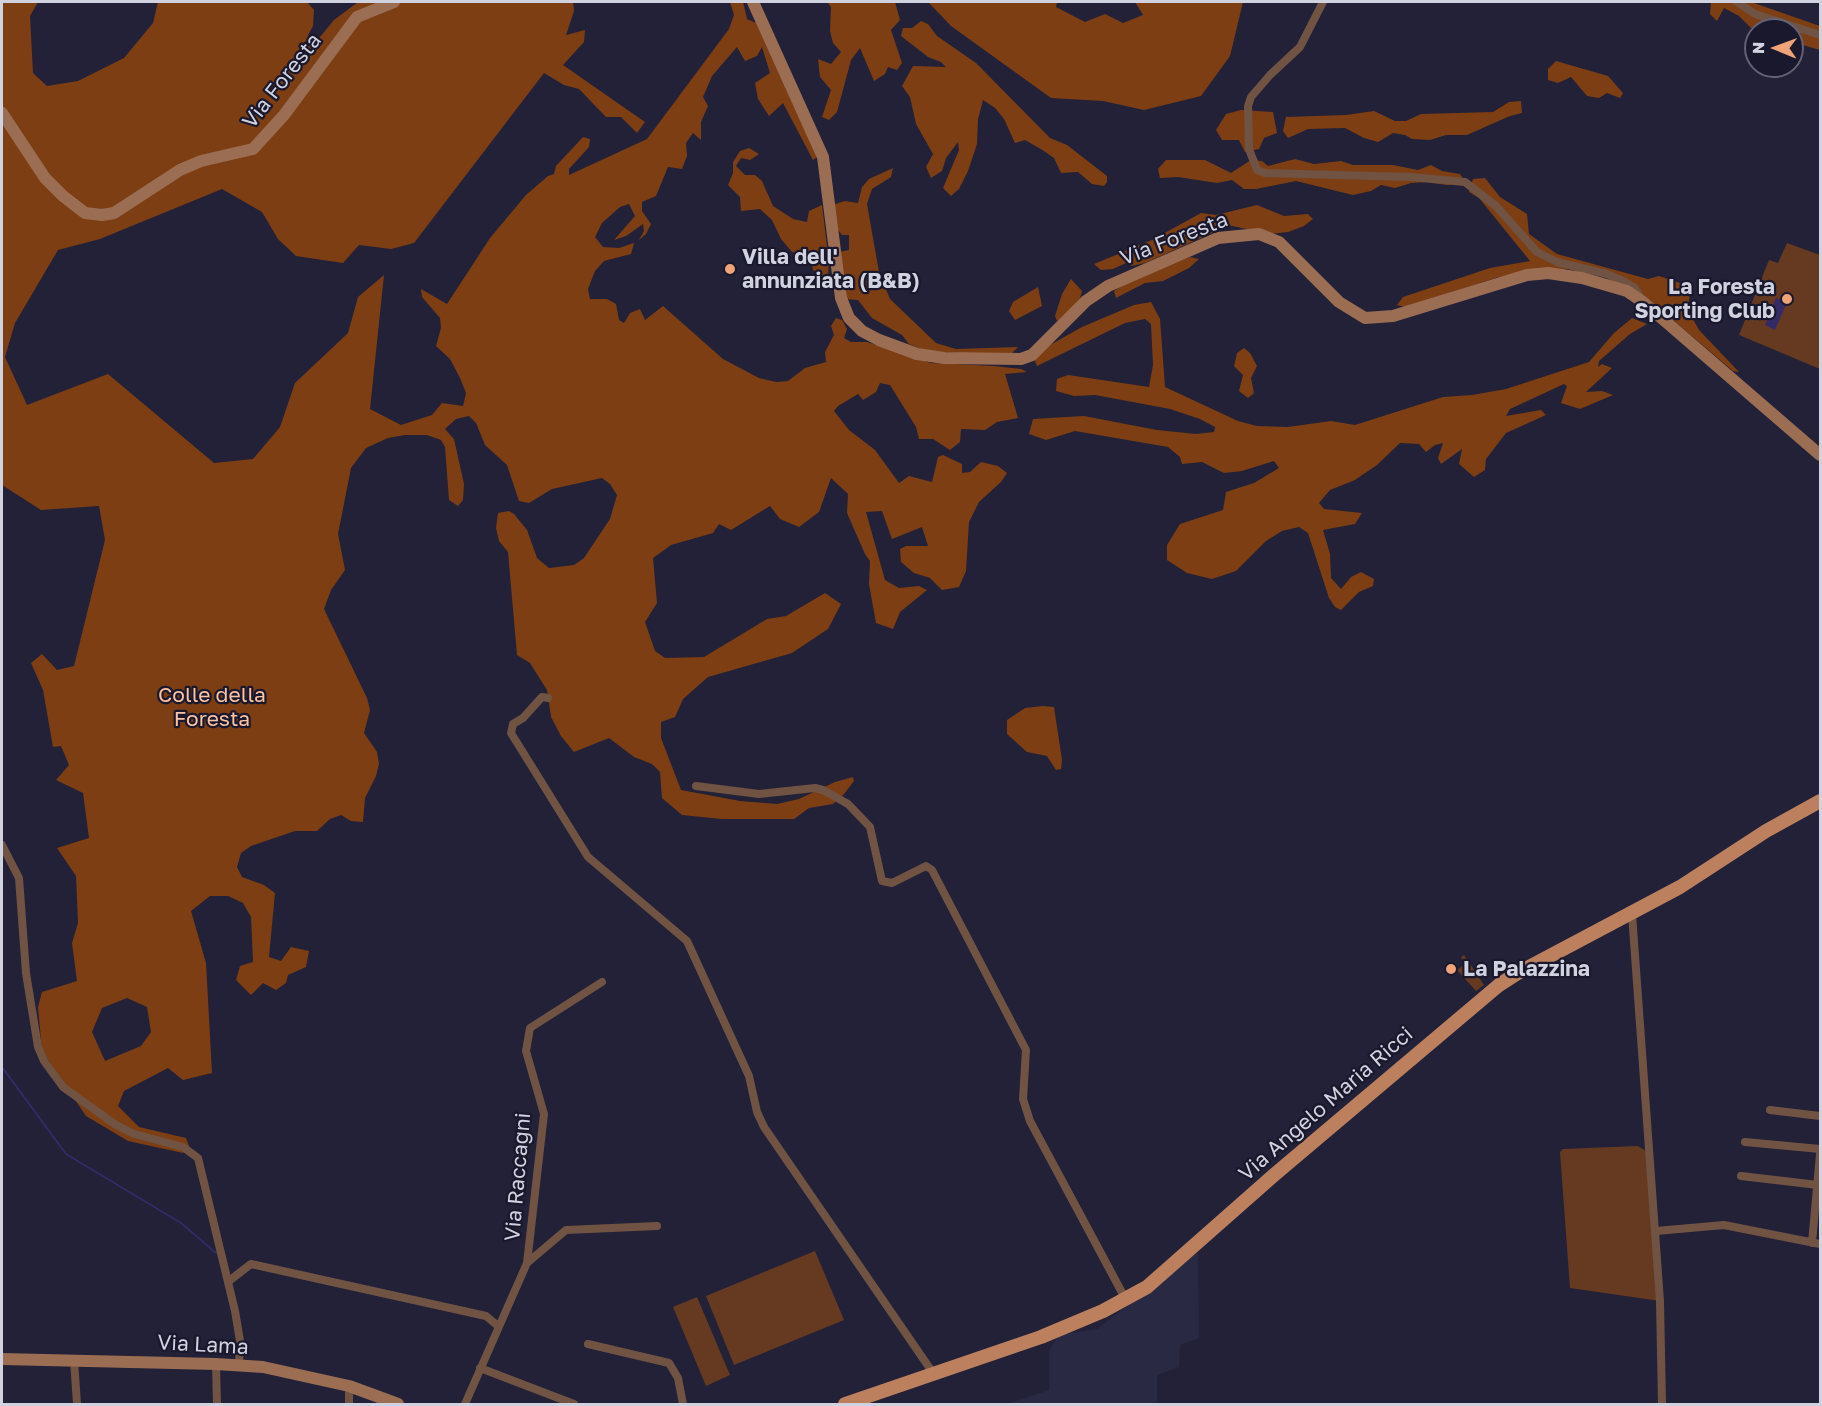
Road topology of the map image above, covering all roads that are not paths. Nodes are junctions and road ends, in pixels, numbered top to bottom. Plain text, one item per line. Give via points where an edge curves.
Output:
1 (394, 2) edge
2 (753, 2) edge
3 (1323, 2) edge
4 (1737, 2) edge
5 (1821, 35) edge
6 (2, 113) edge
7 (1643, 302) junction
8 (1821, 455) edge
9 (548, 698) dead end
10 (696, 786) dead end
11 (1821, 801) edge
12 (2, 845) edge
13 (1632, 914) junction
14 (602, 982) dead end
15 (1770, 1110) dead end
16 (1821, 1116) edge
17 (1745, 1142) dead end
18 (1821, 1149) edge
19 (1821, 1154) edge
20 (1741, 1176) dead end
21 (1818, 1185) junction
22 (657, 1226) dead end
23 (1656, 1231) junction
24 (1816, 1244) edge
25 (527, 1263) junction
26 (229, 1281) junction
27 (1126, 1300) junction
28 (498, 1326) junction
29 (588, 1344) dead end
30 (2, 1359) edge
31 (74, 1360) junction
32 (216, 1364) junction
33 (239, 1365) junction
34 (480, 1368) junction
35 (933, 1373) junction
36 (349, 1386) junction
37 (77, 1404) edge
38 (217, 1404) edge
39 (348, 1404) edge
40 (398, 1404) edge
41 (465, 1404) edge
42 (574, 1404) edge
43 (683, 1404) edge
44 (845, 1404) edge
45 (1662, 1404) edge

1 - 6 main road, Via Foresta via 357,17 284,115 253,148 180,170 114,213 85,213 63,196 45,178
2 - 7 main road, Via Foresta via 823,157 841,298 849,318 879,340 917,354 1021,359 1032,355 1086,301 1108,286 1218,238 1251,233 1279,242 1339,302 1365,318 1393,316 1501,281 1548,273 1611,286
3 - 7 street via 1300,47 1251,98 1250,149 1257,170 1465,182 1496,206 1537,252 1557,262 1623,281 1635,288
4 - 5 street via 1755,14
7 - 8 main road, Via Foresta
9 - 35 street via 542,697 513,724 511,732 588,857 687,941 749,1076 764,1127
10 - 27 street via 759,794 823,790 848,804 870,826 882,881 892,883 926,866 932,870 1026,1050 1023,1099 1030,1121
11 - 13 main road, Via Angelo Maria Ricci
12 - 26 street via 19,878 27,973 38,1047 44,1061 63,1087 116,1125 183,1147 198,1158
13 - 23 street
13 - 27 main road, Via Angelo Maria Ricci via 1498,986 1274,1175 1173,1267
14 - 25 street, Via Raccagni via 531,1028 528,1038 529,1065 544,1114
15 - 16 street
17 - 18 street
19 - 21 street
20 - 21 street
21 - 24 street
22 - 25 street via 566,1230
23 - 24 street via 1724,1226
23 - 45 street
25 - 28 street, Via Raccagni
26 - 28 street via 251,1264 486,1316
26 - 33 street via 240,1341
27 - 35 main road, Via Angelo Maria Ricci via 1041,1337
28 - 34 street, Via Raccagni
29 - 43 street via 669,1363 678,1378
30 - 31 main road, Via Lama
31 - 32 main road, Via Lama
31 - 37 street
32 - 33 main road, Via Lama
32 - 38 street
33 - 36 main road, Via Lama
34 - 41 street, Via Raccagni
34 - 42 street
35 - 44 main road, Via Angelo Maria Ricci
36 - 39 street
36 - 40 main road, Via Lama

